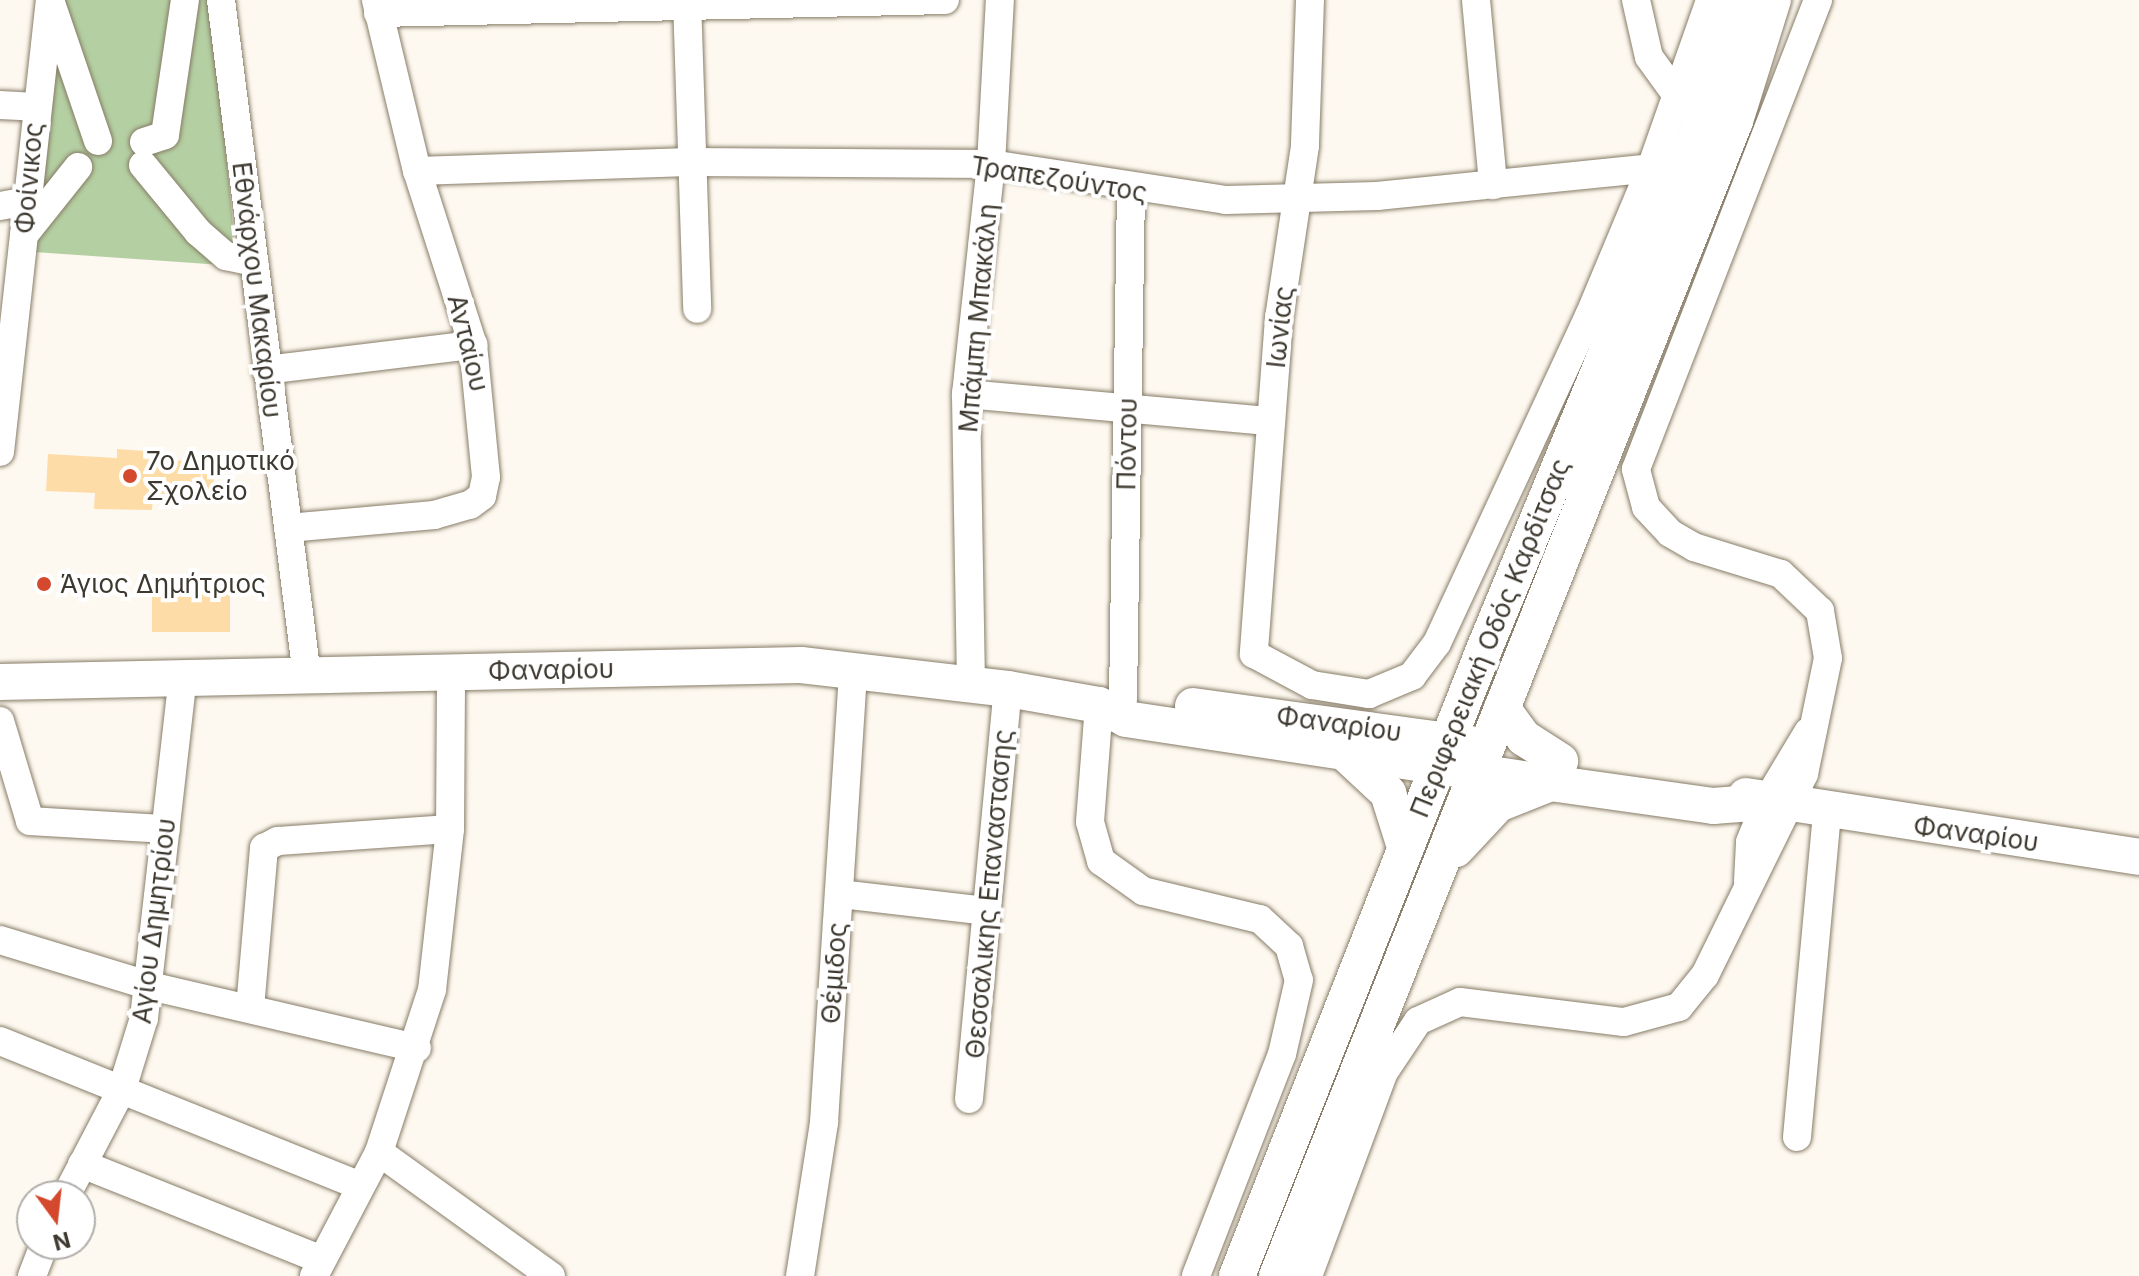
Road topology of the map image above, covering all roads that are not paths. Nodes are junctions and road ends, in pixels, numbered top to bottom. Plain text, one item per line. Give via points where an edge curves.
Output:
1 (50, 0) edge
2 (185, 0) edge
3 (221, 0) edge
4 (945, 0) edge
5 (1000, 0) edge
6 (1310, 0) edge
7 (1476, 0) edge
8 (1636, 0) edge
9 (1710, 0) edge
10 (1742, 0) edge
11 (1773, 0) edge
12 (1818, 0) edge
13 (687, 1) edge
14 (377, 7) edge
15 (1678, 97) junction
16 (0, 105) edge
17 (36, 107) junction
18 (98, 141) dead end
19 (690, 162) junction
20 (991, 164) junction
21 (78, 167) dead end
22 (1651, 168) junction
23 (417, 171) junction
24 (1493, 185) junction
25 (1131, 190) junction
26 (1299, 199) junction
27 (28, 201) junction
28 (0, 206) edge
29 (24, 235) junction
30 (254, 262) junction
31 (697, 309) dead end
32 (473, 345) junction
33 (266, 370) junction
34 (966, 394) junction
35 (1127, 409) junction
36 (1271, 421) junction
37 (0, 452) edge
38 (288, 528) junction
39 (1483, 652) junction
40 (853, 669) junction
41 (451, 672) junction
42 (307, 676) junction
43 (183, 678) junction
44 (0, 682) edge
45 (971, 683) junction
46 (1008, 689) junction
47 (1111, 702) junction
48 (1502, 708) junction
49 (0, 721) edge
50 (1381, 730) junction
51 (1343, 751) junction
52 (1443, 753) junction
53 (1481, 759) junction
54 (1555, 772) junction
55 (1778, 804) junction
56 (1827, 811) junction
57 (166, 829) junction
58 (450, 829) junction
59 (1405, 847) junction
60 (2139, 857) edge
61 (1432, 883) junction
62 (840, 894) junction
63 (987, 911) junction
64 (0, 940) edge
65 (150, 986) junction
66 (250, 1008) junction
67 (0, 1041) edge
68 (417, 1048) junction
69 (122, 1089) junction
70 (969, 1099) dead end
71 (1797, 1137) dead end
72 (379, 1152) junction
73 (82, 1164) junction
74 (74, 1180) edge
75 (358, 1185) junction
76 (318, 1268) edge
77 (534, 1271) edge
78 (800, 1276) edge
79 (1196, 1276) edge
80 (1237, 1276) edge
81 (1277, 1276) edge
82 (1308, 1276) edge

1 - 17 street, Φοίνικος
1 - 18 street
2 - 30 street via 165,135 143,153 198,232 226,256
3 - 30 street, Εθνάρχου Μακαρίου
4 - 13 street
5 - 20 street, Μπάμπη Μπακάλη
6 - 26 street, Ιωνίας
7 - 24 street
8 - 15 street via 1649,57
9 - 15 street
10 - 39 main road, Περιφερειακή Οδός Καρδίτσας via 1693,144
11 - 48 main road, Περιφερειακή Οδός Καρδίτσας via 1735,121
12 - 55 street via 1636,469 1646,507 1670,533 1700,550 1781,574 1817,606 1828,658 1811,728
13 - 14 street
13 - 19 street
14 - 23 street, Ανταίου
15 - 22 street
16 - 17 street
17 - 27 street, Φοίνικος
19 - 20 street, Τραπεζούντος
19 - 23 street, Τραπεζούντος
19 - 31 street
20 - 25 street, Τραπεζούντος
20 - 34 street, Μπάμπη Μπακάλη
21 - 29 street
22 - 24 street, Τραπεζούντος
22 - 36 street, Ιωνίας via 1544,421 1421,666 1384,691 1348,694 1312,685 1254,654
23 - 32 street, Ανταίου
24 - 26 street, Τραπεζούντος
25 - 26 street, Τραπεζούντος via 1226,200
25 - 35 street, Πόντου
26 - 36 street, Ιωνίας via 1279,318
27 - 28 street
27 - 29 street, Φοίνικος
29 - 37 street, Φοίνικος
30 - 33 street, Εθνάρχου Μακαρίου
32 - 33 street
32 - 38 street, Ανταίου via 488,455 482,496 434,515
33 - 38 street, Εθνάρχου Μακαρίου
34 - 35 street
34 - 45 street, Μπάμπη Μπακάλη
35 - 36 street
35 - 47 street, Πόντου
38 - 42 street, Εθνάρχου Μακαρίου
39 - 50 main road via 1436,705
39 - 52 main road, Περιφερειακή Οδός Καρδίτσας
40 - 41 main road, Φαναρίου via 801,665
40 - 45 main road, Φαναρίου
40 - 62 street, Θέμιδος
41 - 42 main road, Φαναρίου
41 - 58 street
42 - 43 main road, Φαναρίου
43 - 44 main road, Φαναρίου
43 - 57 street, Αγίου Δημητρίου
45 - 46 main road, Φαναρίου
46 - 47 main road, Φαναρίου
46 - 63 street, Θεσσαλικης Επαναστασης
47 - 50 main road, Φαναρίου
47 - 51 main road, Φαναρίου via 1126,719
47 - 79 street, Πόντου via 1090,822 1101,861 1143,891 1260,919 1282,935 1297,970 1293,1021
48 - 53 main road, Περιφερειακή Οδός Καρδίτσας
48 - 54 main road
49 - 57 street via 30,821
50 - 52 main road, Φαναρίου
51 - 52 main road, Φαναρίου
51 - 59 main road via 1388,793
52 - 53 main road, Φαναρίου
52 - 59 main road, Περιφερειακή Οδός Καρδίτσας
53 - 54 main road, Φαναρίου
53 - 61 main road, Περιφερειακή Οδός Καρδίτσας
54 - 55 main road, Φαναρίου
54 - 61 main road via 1483,816
55 - 56 main road, Φαναρίου
55 - 82 street via 1750,842 1748,881 1698,986 1670,1012 1624,1022 1471,1002 1423,1017 1384,1072
56 - 60 main road, Φαναρίου
56 - 71 street
57 - 65 street, Αγίου Δημητρίου
58 - 66 street via 278,841 264,848
58 - 68 street via 432,990
59 - 80 main road, Περιφερειακή Οδός Καρδίτσας
61 - 81 main road, Περιφερειακή Οδός Καρδίτσας
62 - 63 street
62 - 78 street, Θέμιδος via 824,1122
63 - 70 street, Θεσσαλικης Επαναστασης
64 - 65 street
65 - 66 street
65 - 69 street, Αγίου Δημητρίου
66 - 68 street
67 - 69 street
68 - 72 street
69 - 73 street, Αγίου Δημητρίου
69 - 75 street
72 - 75 street
72 - 77 street
73 - 74 street, Αγίου Δημητρίου
73 - 76 street
75 - 76 street

